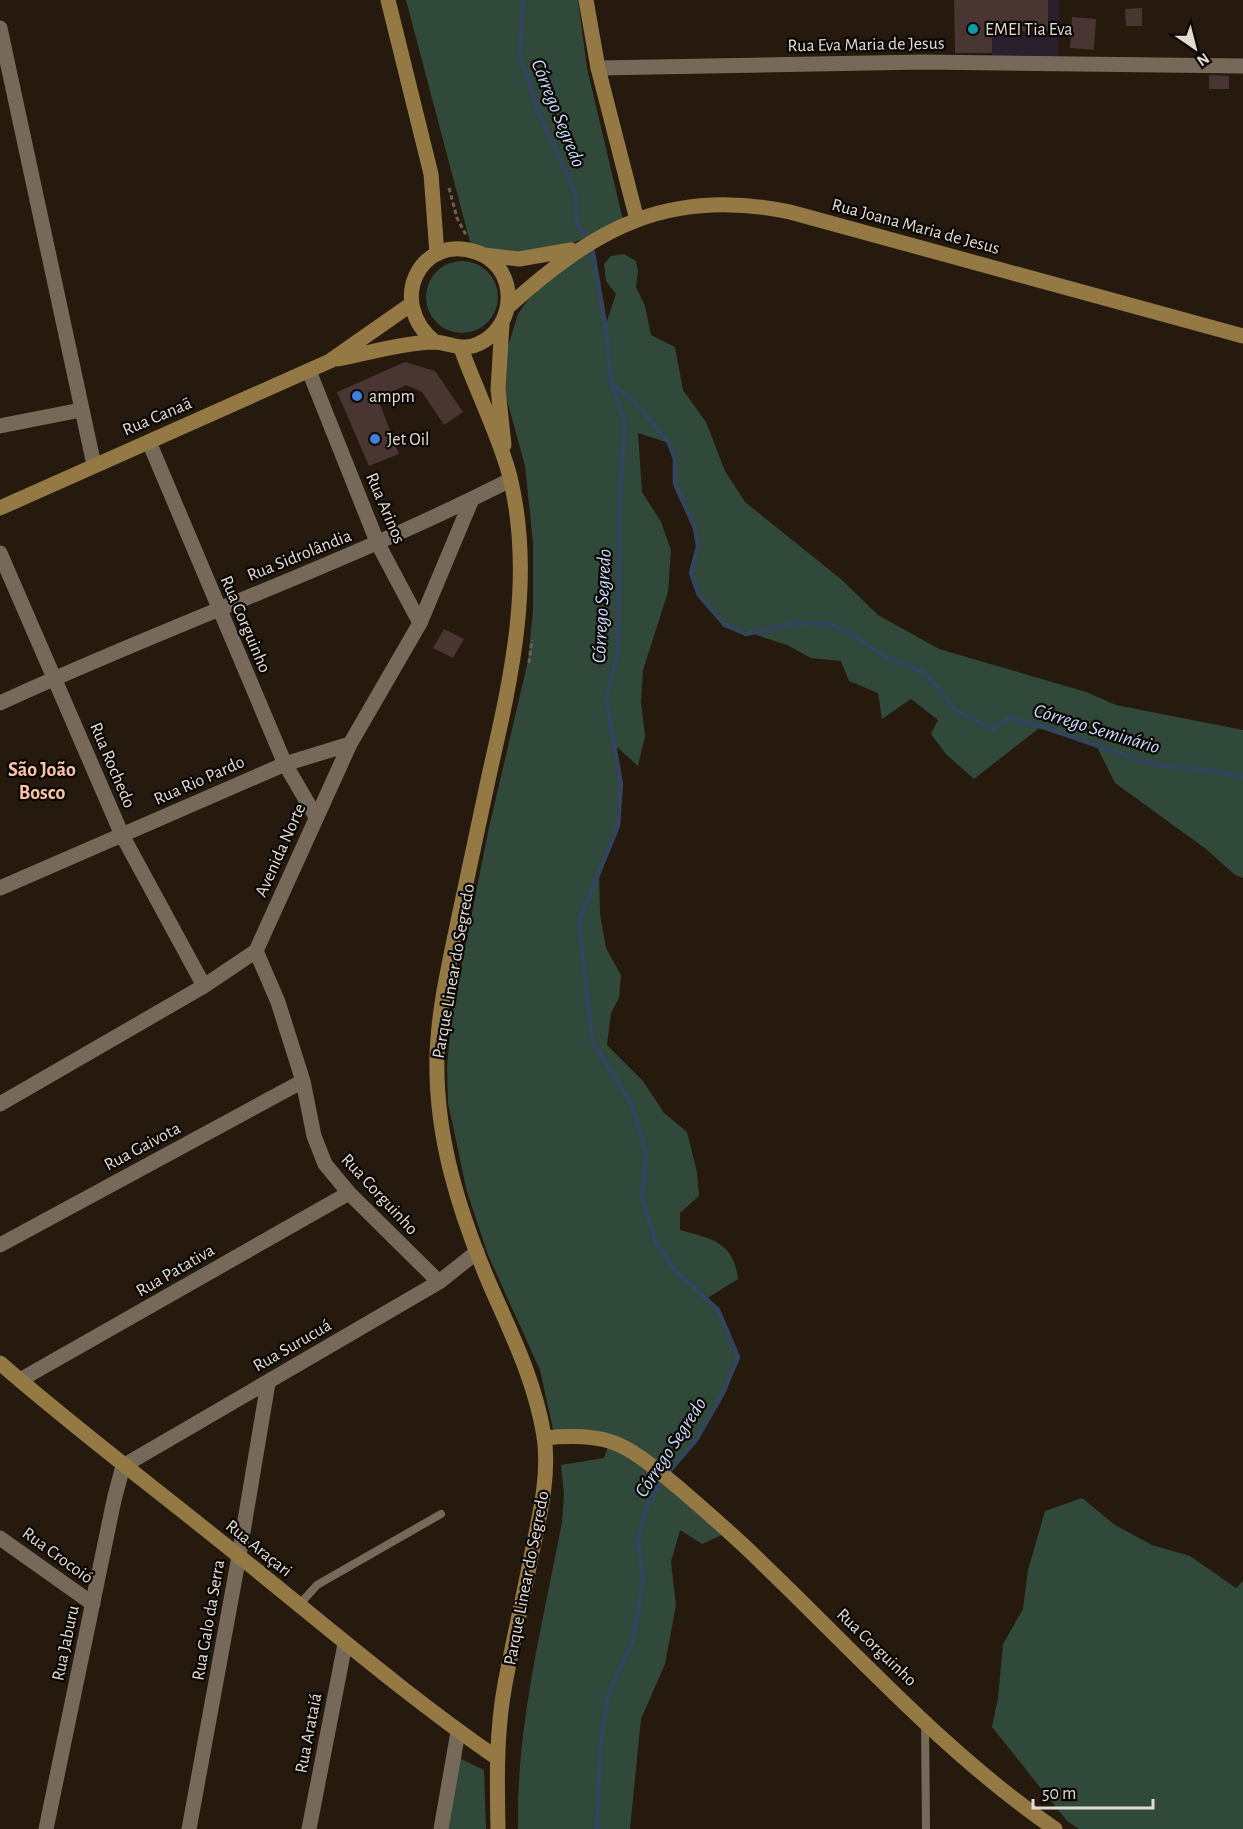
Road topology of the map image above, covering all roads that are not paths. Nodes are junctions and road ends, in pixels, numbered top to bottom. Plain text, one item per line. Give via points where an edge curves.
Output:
1 (388, 0) edge
2 (586, 0) edge
3 (0, 28) edge
4 (1243, 66) edge
5 (598, 68) junction
6 (637, 220) junction
7 (582, 246) junction
8 (437, 254) junction
9 (484, 255) junction
10 (410, 305) junction
11 (509, 306) junction
12 (502, 324) junction
13 (1243, 336) edge
14 (435, 342) junction
15 (460, 348) junction
16 (330, 361) junction
17 (309, 371) junction
18 (81, 410) junction
19 (0, 426) edge
20 (149, 442) junction
21 (94, 465) junction
22 (509, 476) junction
23 (472, 499) junction
24 (0, 508) edge
25 (378, 544) junction
26 (0, 553) edge
27 (218, 609) junction
28 (420, 623) junction
29 (54, 678) junction
30 (0, 703) edge
31 (350, 744) junction
32 (285, 764) junction
33 (316, 817) junction
34 (122, 835) junction
35 (0, 888) edge
36 (256, 951) junction
37 (204, 986) junction
38 (303, 1081) junction
39 (0, 1104) edge
40 (349, 1193) junction
41 (0, 1245) edge
42 (477, 1252) junction
43 (439, 1282) junction
44 (0, 1363) edge
45 (20, 1380) junction
46 (268, 1383) junction
47 (544, 1438) junction
48 (123, 1466) junction
49 (441, 1514) dead end
50 (0, 1538) edge
51 (239, 1556) junction
52 (93, 1604) junction
53 (298, 1605) junction
54 (345, 1644) junction
55 (925, 1721) junction
56 (458, 1731) junction
57 (497, 1758) junction
58 (46, 1829) edge
59 (189, 1829) edge
60 (309, 1829) edge
61 (441, 1829) edge
62 (498, 1829) edge
63 (926, 1829) edge
64 (1055, 1829) edge

1 - 8 main road via 431,174
2 - 5 main road
3 - 18 street
4 - 5 street, Rua Eva Maria de Jesus via 922,62
5 - 6 main road
6 - 7 main road, Rua Joana Maria de Jesus
6 - 13 main road, Rua Joana Maria de Jesus via 683,206 721,202 757,205
7 - 9 main road, Rua Joana Maria de Jesus via 541,257
7 - 11 main road, Rua Joana Maria de Jesus
8 - 9 main road via 462,249
8 - 10 main road via 416,275
9 - 11 main road via 499,268 508,286
10 - 14 main road via 414,320
10 - 16 main road, Rua Canaã
11 - 12 main road
12 - 15 main road via 477,345
12 - 22 main road via 498,390
14 - 15 main road
14 - 16 main road, Rua Canaã
15 - 22 main road
16 - 17 main road, Rua Canaã
17 - 20 main road, Rua Canaã
17 - 25 street, Rua Arinos
18 - 19 street
18 - 21 street
20 - 21 main road, Rua Canaã
20 - 27 street, Rua Corguinho
21 - 24 main road, Rua Canaã
22 - 23 street, Rua Sidrolândia
22 - 42 main road via 520,558 515,655 448,969 437,1054 443,1142
23 - 25 street, Rua Sidrolândia
23 - 28 street, Avenida Norte
25 - 27 street, Rua Sidrolândia
25 - 28 street, Rua Arinos
26 - 29 street, Rua Rochedo
27 - 29 street, Rua Sidrolândia
27 - 32 street, Rua Corguinho
28 - 31 street, Avenida Norte
29 - 30 street, Rua Sidrolândia
29 - 34 street, Rua Rochedo
31 - 32 street, Rua Rio Pardo
31 - 33 street, Avenida Norte
32 - 33 street, Rua Corguinho
32 - 34 street, Rua Rio Pardo
33 - 36 street, Avenida Norte
34 - 35 street, Rua Rio Pardo
34 - 37 street, Rua Rochedo
36 - 37 street
36 - 38 street, Rua Corguinho via 278,1002
37 - 39 street
38 - 40 street, Rua Corguinho via 314,1136 325,1164
38 - 41 street, Rua Gaivota
40 - 43 street, Rua Corguinho
40 - 45 street, Rua Patativa
42 - 43 street, Rua Surucuá
42 - 47 main road via 528,1369
43 - 46 street, Rua Surucuá
44 - 45 main road, Rua Araçari
45 - 48 main road, Rua Araçari
46 - 48 street, Rua Surucuá
46 - 51 street, Rua Galo da Serra
47 - 55 main road, Rua Corguinho via 612,1442 652,1466 727,1528
47 - 57 main road via 540,1513 504,1688
48 - 51 main road, Rua Araçari
48 - 52 street, Rua Jaburu
49 - 53 lane via 317,1585
50 - 52 street, Rua Crocoió
51 - 53 main road, Rua Araçari
51 - 59 street, Rua Galo da Serra
52 - 58 street, Rua Jaburu
53 - 54 main road, Rua Araçari
54 - 56 main road, Rua Araçari
54 - 60 street, Rua Arataiá
55 - 63 lane
55 - 64 main road, Rua Corguinho via 998,1786
56 - 57 main road, Rua Araçari
56 - 61 street
57 - 62 main road

